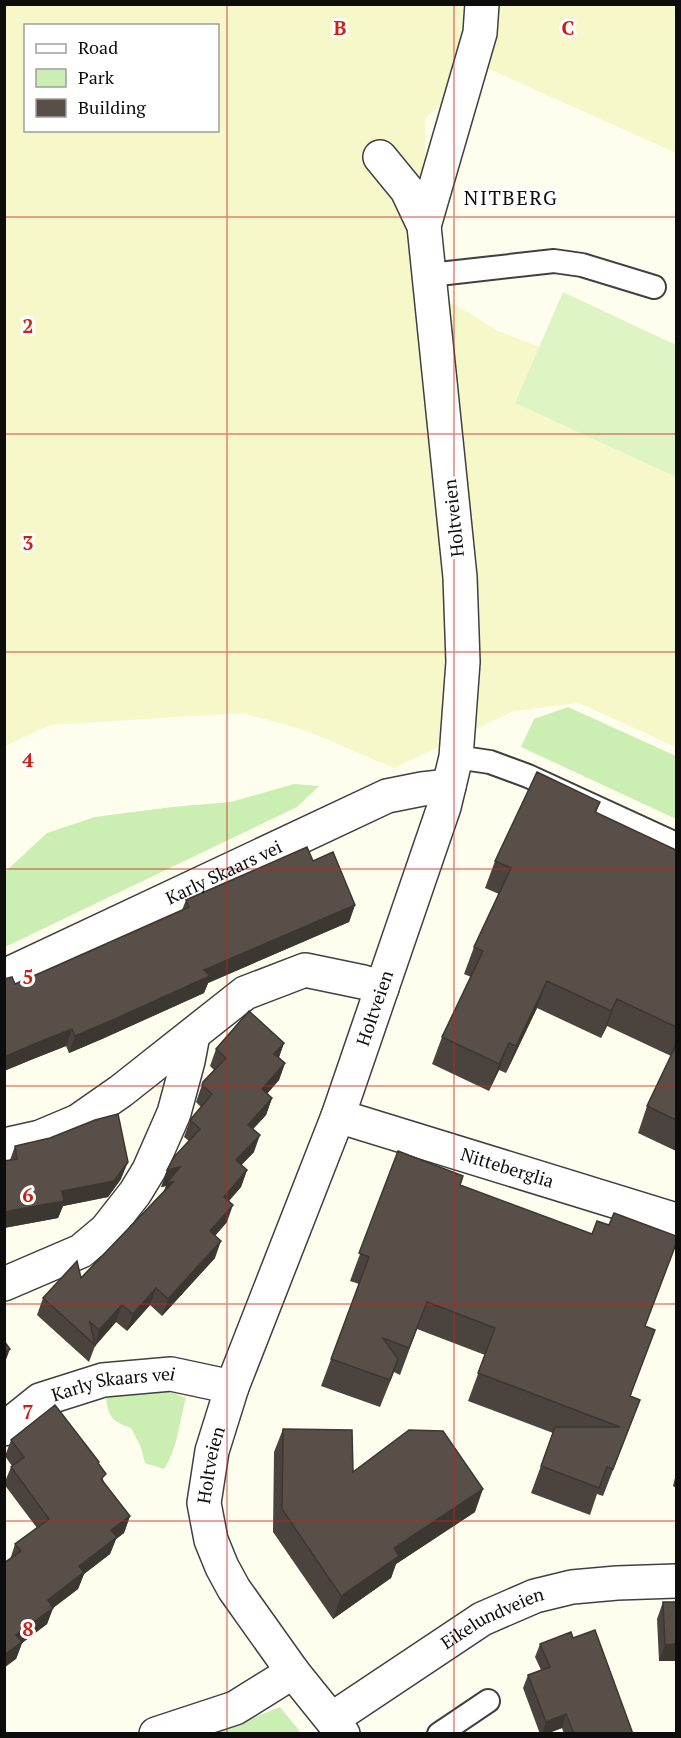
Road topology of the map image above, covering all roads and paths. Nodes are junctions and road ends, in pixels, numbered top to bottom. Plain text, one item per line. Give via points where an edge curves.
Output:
1 (482, 4) edge
2 (380, 157) dead end
3 (424, 226) junction
4 (430, 275) junction
5 (654, 287) dead end
6 (452, 771) junction
7 (676, 844) edge
8 (4, 976) edge
9 (382, 988) junction
10 (192, 1035) junction
11 (338, 1116) junction
12 (4, 1145) edge
13 (676, 1220) edge
14 (4, 1284) edge
15 (232, 1387) junction
16 (4, 1429) edge
17 (676, 1581) edge
18 (293, 1672) junction
19 (488, 1701) dead end
20 (338, 1726) edge
21 (156, 1734) edge
22 (439, 1734) edge

1 - 3 street, Holtveien via 480,33
2 - 3 street, Holtveien via 407,190
3 - 4 street, Holtveien
4 - 5 lane via 554,261
4 - 6 street, Holtveien via 460,577 463,662
6 - 7 lane via 490,762
6 - 8 street, Karly Skaars vei via 422,789 387,796
6 - 9 street, Holtveien via 444,807
9 - 10 street via 305,970 245,993
9 - 11 street, Holtveien
10 - 12 street via 78,1121 40,1137
10 - 14 street via 174,1113 135,1193 106,1230 81,1251
11 - 13 street, Nitteberglia
11 - 15 street, Holtveien
15 - 16 street, Karly Skaars vei via 171,1374 103,1380 40,1400
15 - 18 street, Holtveien via 212,1451 204,1503 211,1540 234,1589
17 - 20 street, Eikelundveien via 572,1587 535,1596 482,1620
18 - 20 street, Holtveien
18 - 21 street via 235,1708
19 - 22 lane

